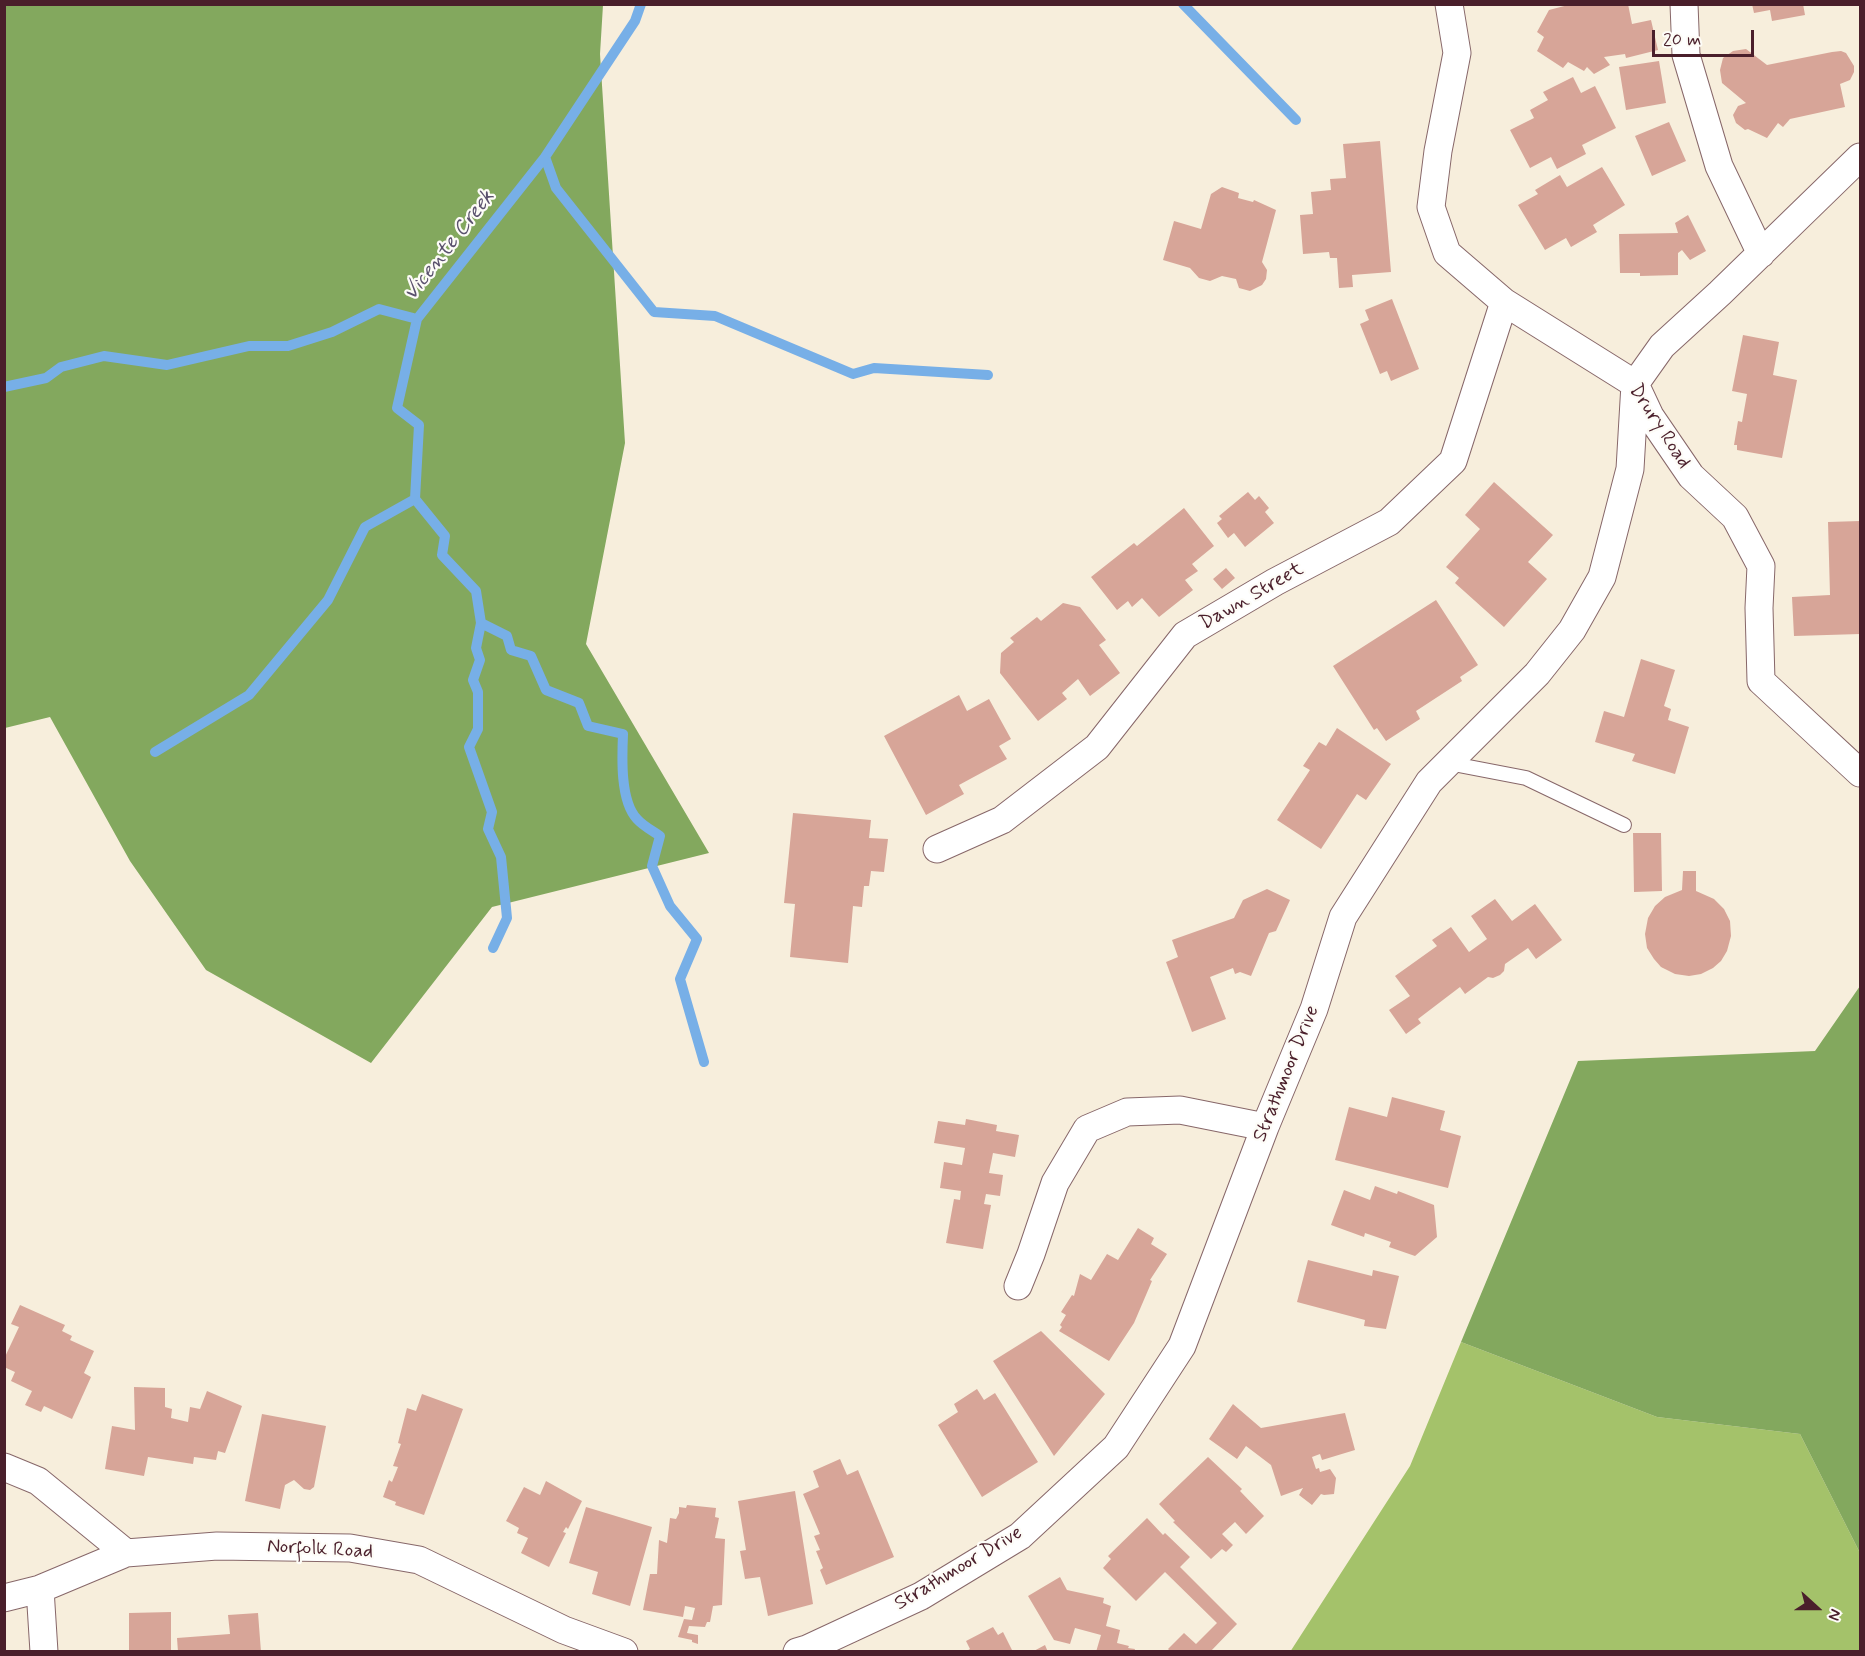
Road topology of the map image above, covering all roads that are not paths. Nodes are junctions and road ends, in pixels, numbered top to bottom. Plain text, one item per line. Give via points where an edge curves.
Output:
1 (1449, 4) edge
2 (1684, 4) edge
3 (1860, 157) edge
4 (1761, 254) junction
5 (1504, 302) junction
6 (1635, 384) junction
7 (1448, 762) junction
8 (1860, 773) edge
9 (1624, 825) dead end
10 (937, 849) dead end
11 (1265, 1127) junction
12 (1018, 1286) dead end
13 (4, 1467) edge
14 (126, 1553) junction
15 (40, 1589) junction
16 (4, 1598) edge
17 (44, 1652) edge
18 (624, 1652) edge
19 (797, 1652) edge

1 - 5 street, Drury Road via 1457,53 1431,207 1447,253
2 - 4 street via 1686,55 1719,166
3 - 4 street
4 - 6 street via 1662,345
5 - 6 street, Drury Road
5 - 10 street, Dawn Street via 1453,461 1389,522 1275,582 1185,636 1097,747 1002,820
6 - 7 street, Strathmoor Drive via 1630,469 1602,577 1572,630 1537,674
6 - 8 street, Drury Road via 1650,416 1691,476 1735,517 1761,566 1761,681
7 - 9 lane via 1526,778
7 - 11 street, Strathmoor Drive via 1429,782 1343,917 1314,1009
11 - 12 street via 1180,1110 1127,1112 1087,1129 1055,1183
11 - 19 street, Strathmoor Drive via 1182,1346 1116,1447 1020,1536 921,1596
13 - 14 street via 38,1481
14 - 15 street, Norfolk Road
14 - 18 street, Norfolk Road via 217,1546 350,1548 418,1560 564,1630
15 - 16 street, Norfolk Road
15 - 17 street

